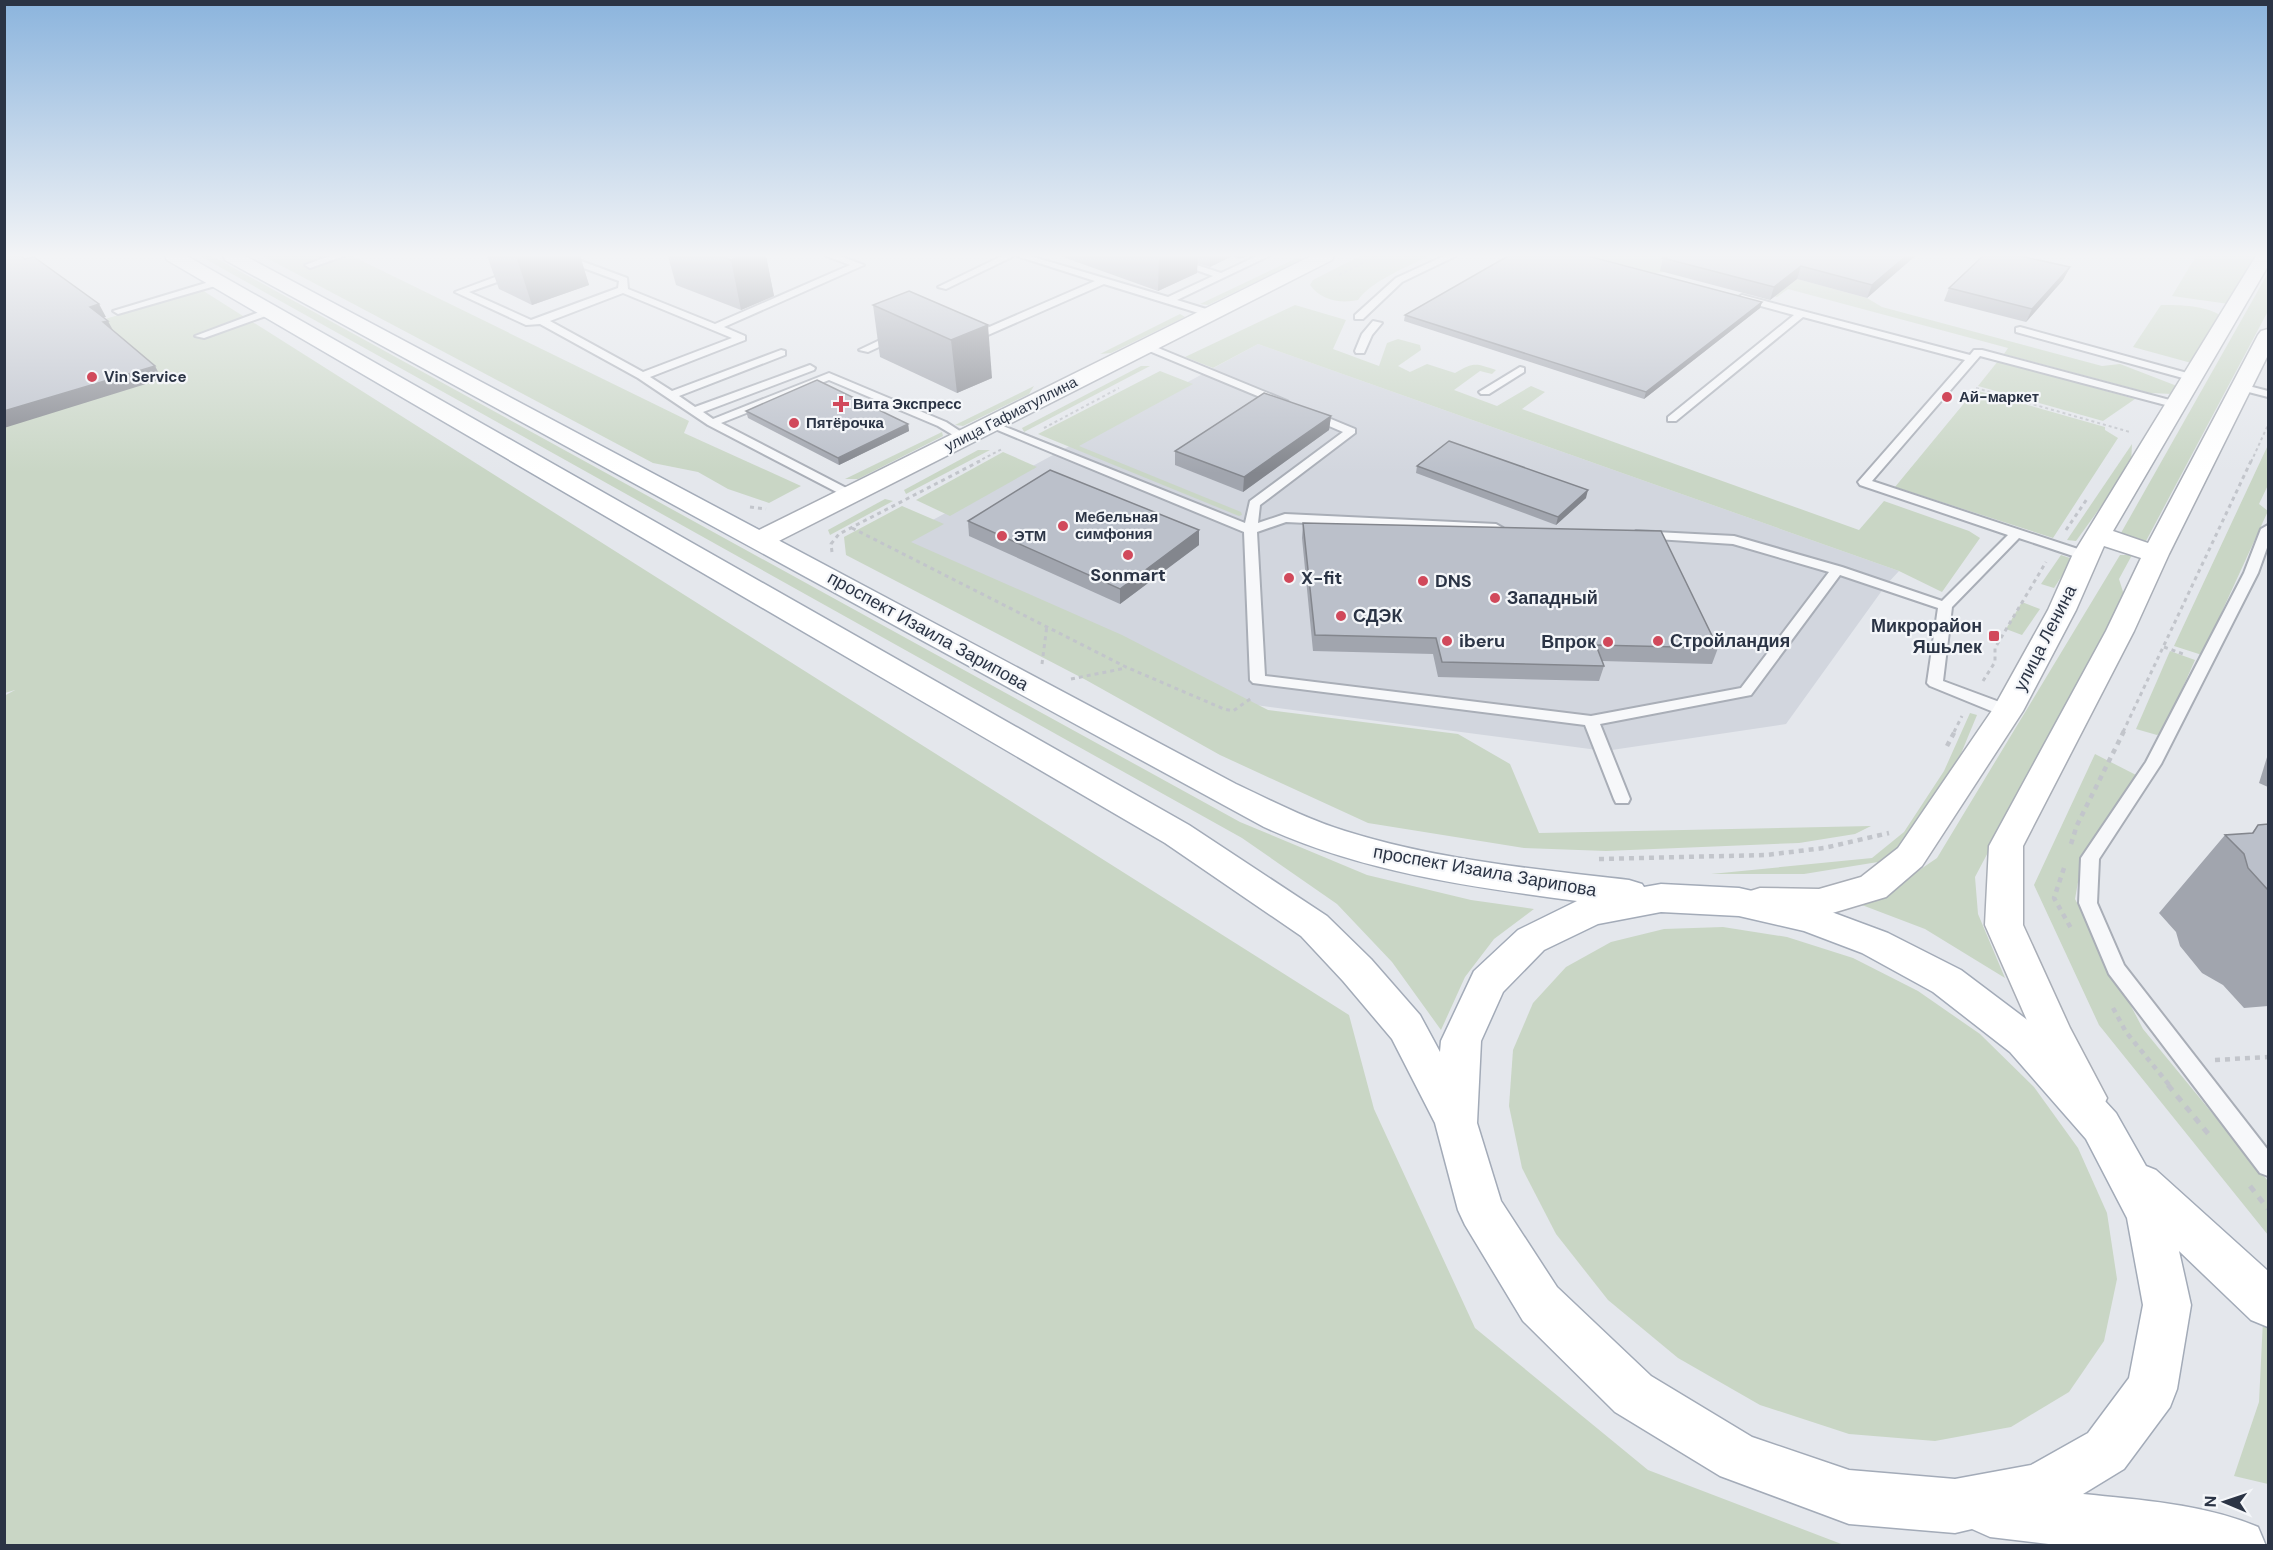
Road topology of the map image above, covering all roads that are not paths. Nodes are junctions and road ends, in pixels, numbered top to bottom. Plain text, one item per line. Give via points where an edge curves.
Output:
1 (222, 328) edge
2 (298, 328) edge
3 (369, 328) edge
4 (555, 328) edge
5 (719, 328) edge
6 (994, 328) edge
7 (1182, 328) edge
8 (1372, 328) edge
9 (1783, 328) edge
10 (1855, 328) edge
11 (2223, 328) edge
12 (912, 329) edge
13 (2020, 330) dead end
14 (2268, 335) edge
15 (200, 336) dead end
16 (954, 337) edge
17 (1146, 346) junction
18 (864, 350) dead end
19 (1360, 351) dead end
20 (781, 352) dead end
21 (1972, 359) junction
22 (810, 368) dead end
23 (1520, 370) dead end
24 (642, 376) junction
25 (2194, 378) junction
26 (2255, 391) edge
27 (1485, 392) dead end
28 (671, 395) junction
29 (2177, 405) junction
30 (694, 411) junction
31 (1672, 419) dead end
32 (712, 423) junction
33 (989, 424) junction
34 (963, 437) junction
35 (850, 495) junction
36 (1507, 528) edge
37 (2268, 529) edge
38 (1250, 530) junction
39 (2017, 533) junction
40 (1625, 534) edge
41 (760, 540) junction
42 (2092, 545) junction
43 (2156, 554) junction
44 (1837, 570) junction
45 (1945, 606) junction
46 (2007, 711) junction
47 (1591, 721) junction
48 (1622, 799) dead end
49 (1661, 898) junction
50 (1739, 902) junction
51 (1456, 1123) junction
52 (2101, 1126) junction
53 (2268, 1166) edge
54 (2125, 1170) junction
55 (2268, 1303) edge
56 (1955, 1506) junction
57 (2239, 1545) edge

1 - 15 lane
2 - 51 main road via 1177,834 1314,926 1406,1027
3 - 41 main road, проспект Изаила Зарипова
4 - 24 lane
5 - 24 lane via 741,338
6 - 16 lane via 965,341
7 - 17 main road, улица Гафиатуллина
8 - 19 lane
9 - 31 lane
10 - 21 lane
11 - 25 main road, улица Ленина
12 - 18 lane
13 - 25 lane
14 - 26 main road
17 - 33 main road, улица Гафиатуллина
17 - 38 lane via 1351,431 1254,504
20 - 28 lane
21 - 29 lane via 1978,352
21 - 39 lane via 1864,482
22 - 30 lane
23 - 27 lane
24 - 28 lane
25 - 29 main road, улица Ленина
26 - 43 main road
28 - 30 lane
29 - 42 main road, улица Ленина
30 - 32 lane
32 - 34 lane via 829,376 942,424
32 - 35 lane
33 - 34 main road, улица Гафиатуллина
33 - 38 lane
34 - 35 main road, улица Гафиатуллина
35 - 41 main road, улица Гафиатуллина
36 - 38 lane via 1285,518
37 - 53 lane via 2251,573 2153,764 2090,858 2088,903 2116,969
38 - 47 lane via 1258,680
39 - 42 lane via 2055,546
39 - 45 lane
40 - 44 lane via 1734,540
41 - 49 main road, проспект Изаила Зарипова via 1293,826 1365,850 1454,869
42 - 43 main road
42 - 46 main road, улица Ленина
43 - 52 main road via 2120,631 2006,846 2004,925 2053,1034
44 - 45 lane
44 - 47 lane via 1746,692
45 - 46 lane via 1935,683
46 - 50 main road, улица Ленина via 1910,857 1873,887 1819,903
47 - 48 lane
49 - 50 main road
49 - 51 main road via 1590,911 1532,940 1488,982 1461,1041
50 - 52 main road via 1810,918 1865,938 1947,981 2024,1040
51 - 56 main road via 1481,1210 1540,1304 1633,1394 1738,1458 1849,1497
52 - 54 main road
54 - 55 main road
54 - 56 main road via 2149,1215 2167,1305 2152,1389 2106,1451 2038,1490
56 - 57 main road via 2156,1529

